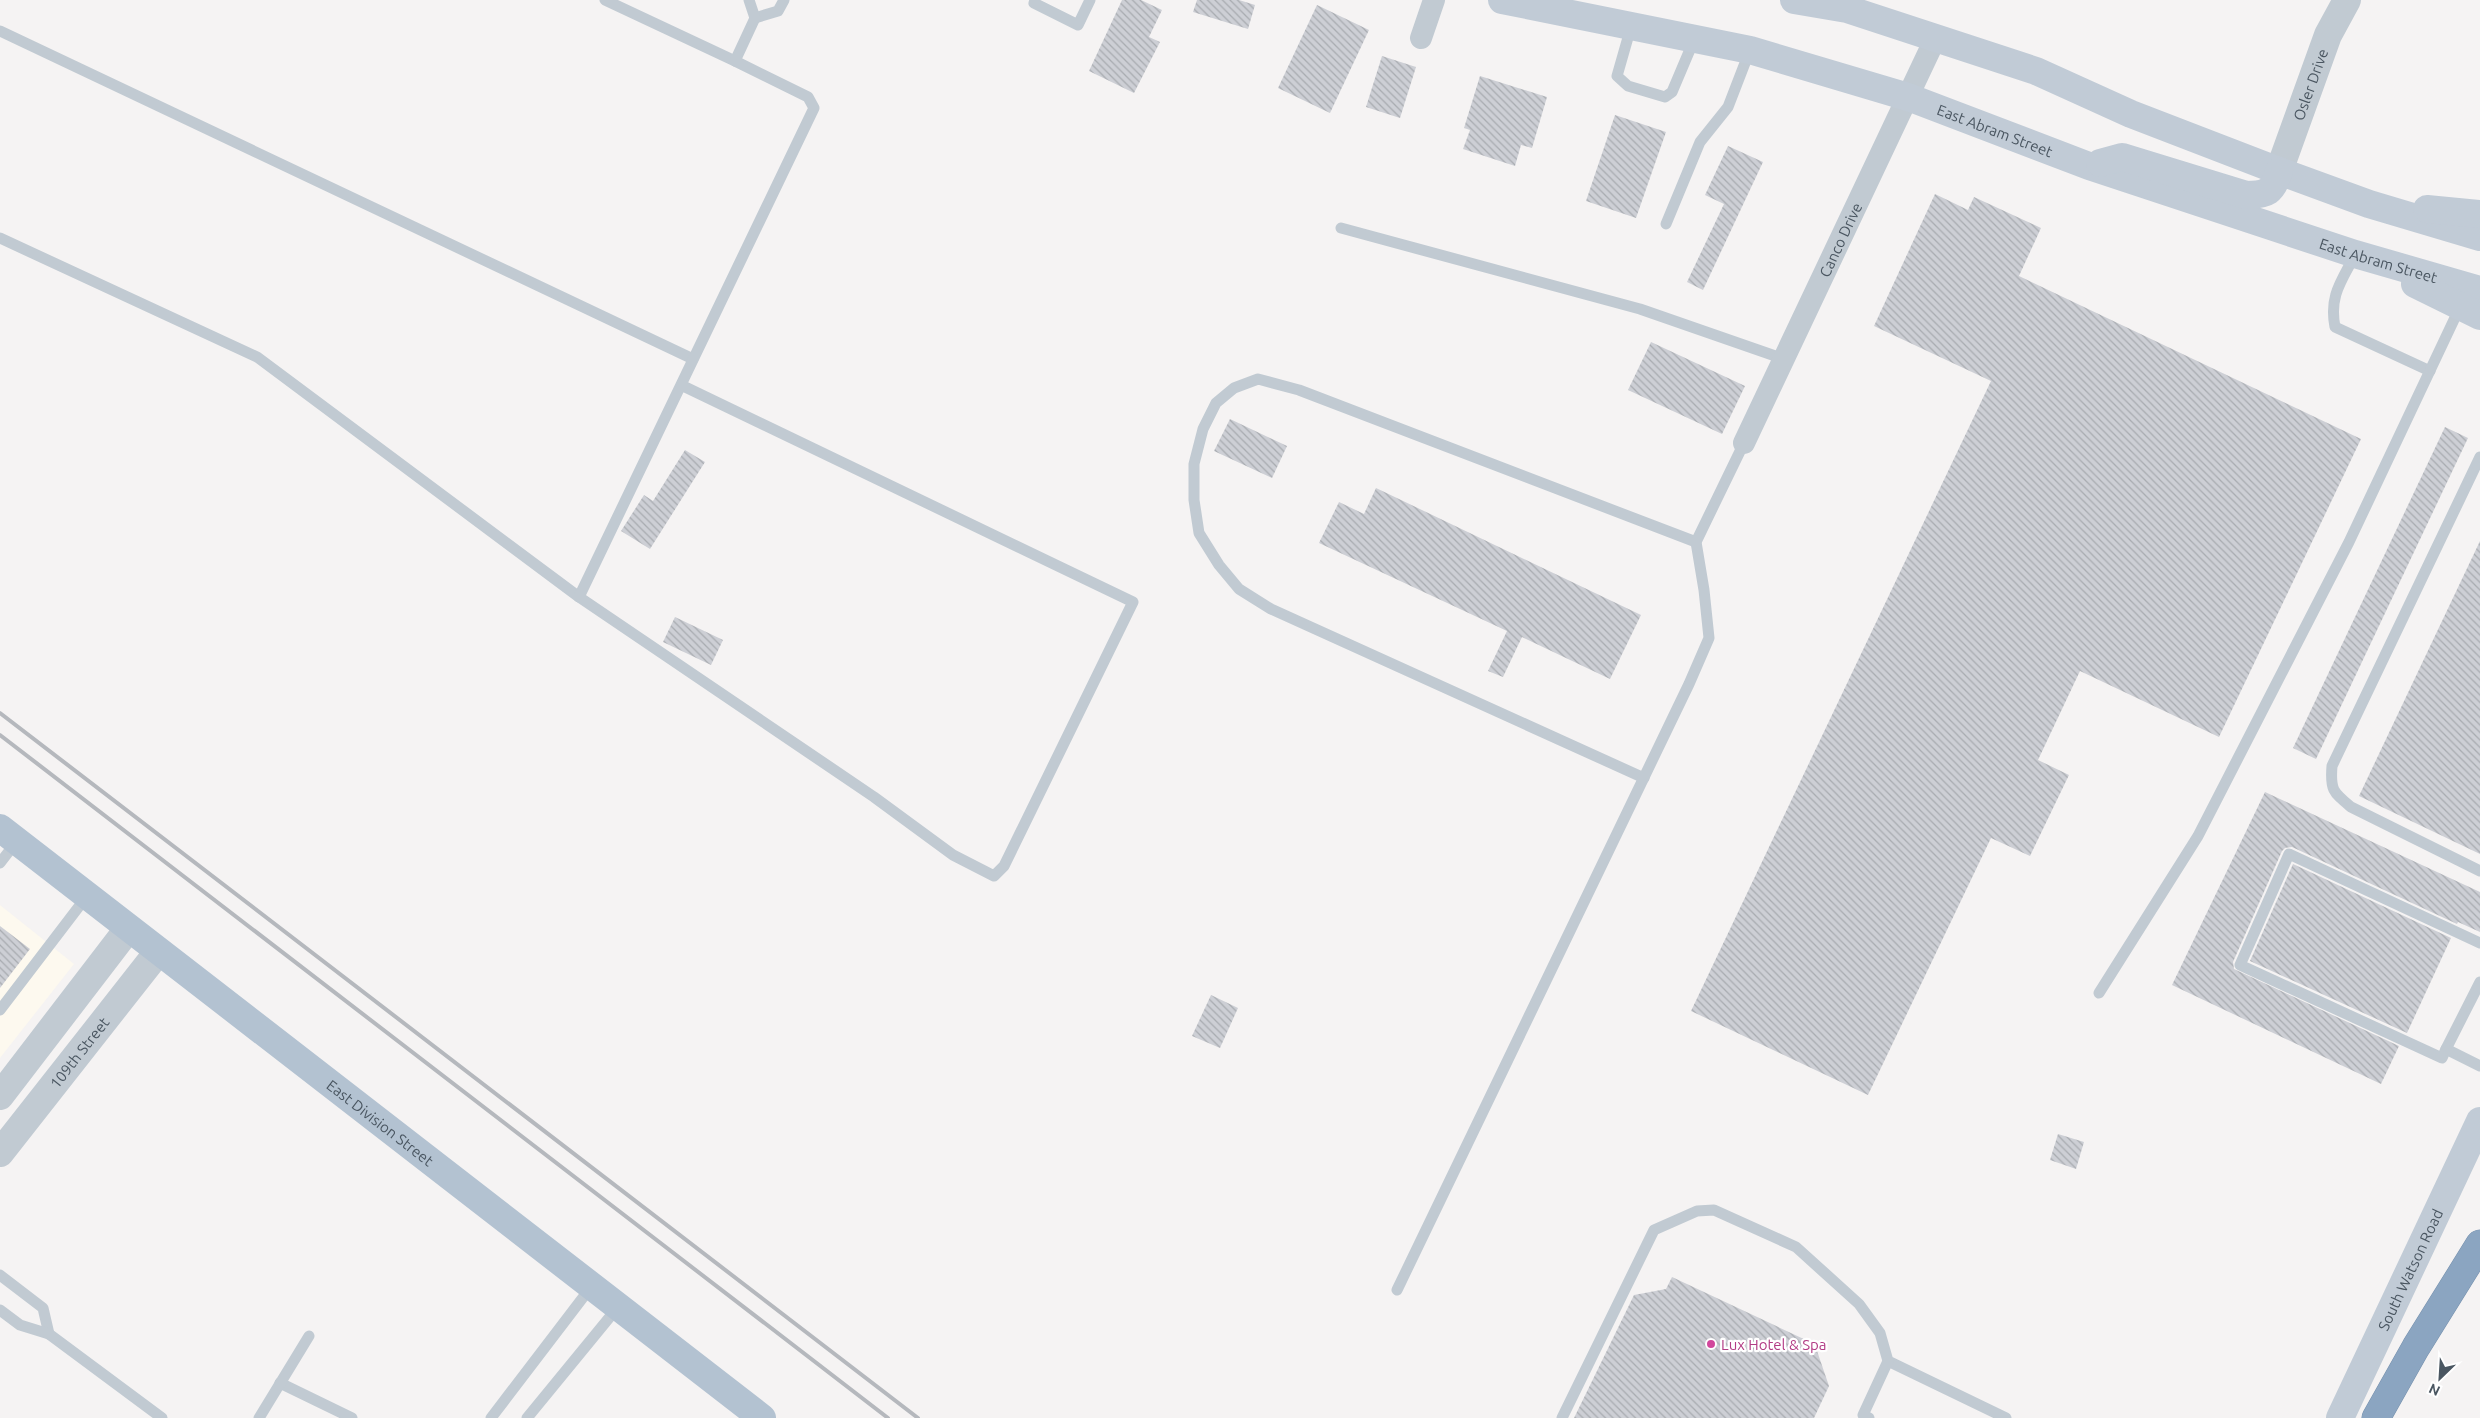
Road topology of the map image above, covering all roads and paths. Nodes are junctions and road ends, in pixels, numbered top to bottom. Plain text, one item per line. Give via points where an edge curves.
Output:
1 (605, 0) edge
2 (749, 0) edge
3 (784, 0) edge
4 (1035, 0) edge
5 (1090, 0) edge
6 (1434, 0) edge
7 (1502, 0) edge
8 (1794, 0) edge
9 (2347, 0) edge
10 (755, 18) junction
11 (1631, 27) junction
12 (0, 31) edge
13 (1936, 37) junction
14 (1421, 38) dead end
15 (1694, 40) junction
16 (1750, 50) junction
17 (734, 61) junction
18 (1908, 97) junction
19 (2089, 166) junction
20 (2279, 171) junction
21 (2369, 204) junction
22 (2480, 214) edge
23 (1666, 224) dead end
24 (1341, 228) dead end
25 (0, 238) edge
26 (2480, 238) edge
27 (2355, 254) junction
28 (2473, 304) edge
29 (693, 359) junction
30 (1784, 359) junction
31 (2430, 371) junction
32 (681, 385) junction
33 (1744, 443) joint
34 (2480, 457) edge
35 (1696, 542) junction
36 (579, 597) junction
37 (1644, 778) junction
38 (8, 834) edge
39 (0, 863) edge
40 (2480, 870) edge
41 (87, 896) junction
42 (128, 929) junction
43 (2480, 943) edge
44 (158, 952) junction
45 (2480, 982) edge
46 (2100, 993) dead end
47 (0, 1010) edge
48 (2446, 1050) junction
49 (2480, 1066) edge
50 (4, 1083) edge
51 (2480, 1121) edge
52 (0, 1153) edge
53 (2480, 1244) edge
54 (0, 1275) edge
55 (591, 1286) junction
56 (1397, 1290) dead end
57 (618, 1307) junction
58 (0, 1310) edge
59 (49, 1334) junction
60 (308, 1336) dead end
61 (1888, 1361) junction
62 (280, 1383) junction
63 (162, 1418) edge
64 (258, 1418) edge
65 (352, 1418) edge
66 (491, 1418) edge
67 (527, 1418) edge
68 (762, 1418) edge
69 (1562, 1418) edge
70 (1869, 1418) edge
71 (2006, 1418) edge
72 (2340, 1418) edge
73 (2376, 1418) edge

1 - 17 lane
2 - 10 lane
3 - 10 lane via 778,11
4 - 5 lane via 1034,3 1078,25
6 - 14 street
7 - 11 main road, East Abram Street
8 - 13 main road via 1847,9
9 - 20 street, Osler Drive via 2328,35
10 - 17 lane
11 - 15 main road, East Abram Street
11 - 15 lane via 1617,76 1628,86 1664,97 1672,92
12 - 29 lane
13 - 18 street, Canco Drive
13 - 20 main road via 2036,71 2131,114
15 - 16 main road, East Abram Street
16 - 18 main road, East Abram Street
16 - 23 lane via 1728,108 1700,142
17 - 29 lane via 808,97 814,108
18 - 19 main road, East Abram Street
18 - 30 street, Canco Drive
19 - 20 main road via 2122,157 2246,195 2263,195 2275,184
19 - 27 main road, East Abram Street
20 - 21 main road
21 - 22 main road
21 - 26 main road
24 - 30 lane via 1640,309
25 - 36 lane via 257,357
27 - 28 main road, East Abram Street
27 - 31 lane via 2335,295 2331,309 2334,327
28 - 31 lane
29 - 32 lane
30 - 33 street, Canco Drive
31 - 46 lane via 2349,542 2198,836
32 - 36 lane
32 - 36 lane via 1132,602 1004,866 994,876 953,855 874,797
33 - 35 lane
34 - 40 lane via 2332,766 2330,785 2336,795 2351,807
35 - 37 lane via 1709,638
35 - 37 lane via 1299,390 1258,379 1234,388 1216,403 1203,429 1194,464 1194,500 1199,533 1219,565 1239,588 1271,609
37 - 56 lane
38 - 39 lane
38 - 41 main road, East Division Street
41 - 42 main road, East Division Street
41 - 47 lane
42 - 44 main road, East Division Street
42 - 50 street
43 - 48 lane via 2289,854 2240,966 2442,1058
44 - 52 street, 109th Street
44 - 55 main road, East Division Street
45 - 48 lane
48 - 49 lane
51 - 72 main road, South Watson Road
53 - 73 highway
54 - 59 lane via 43,1308
55 - 57 main road, East Division Street
55 - 66 lane
57 - 67 lane
57 - 68 main road, East Division Street
58 - 59 lane via 20,1326
59 - 63 lane
60 - 62 lane
61 - 69 lane via 1880,1333 1859,1304 1796,1247 1714,1210 1697,1211 1654,1230
61 - 70 lane via 1863,1415
61 - 71 lane
62 - 64 lane
62 - 65 lane

